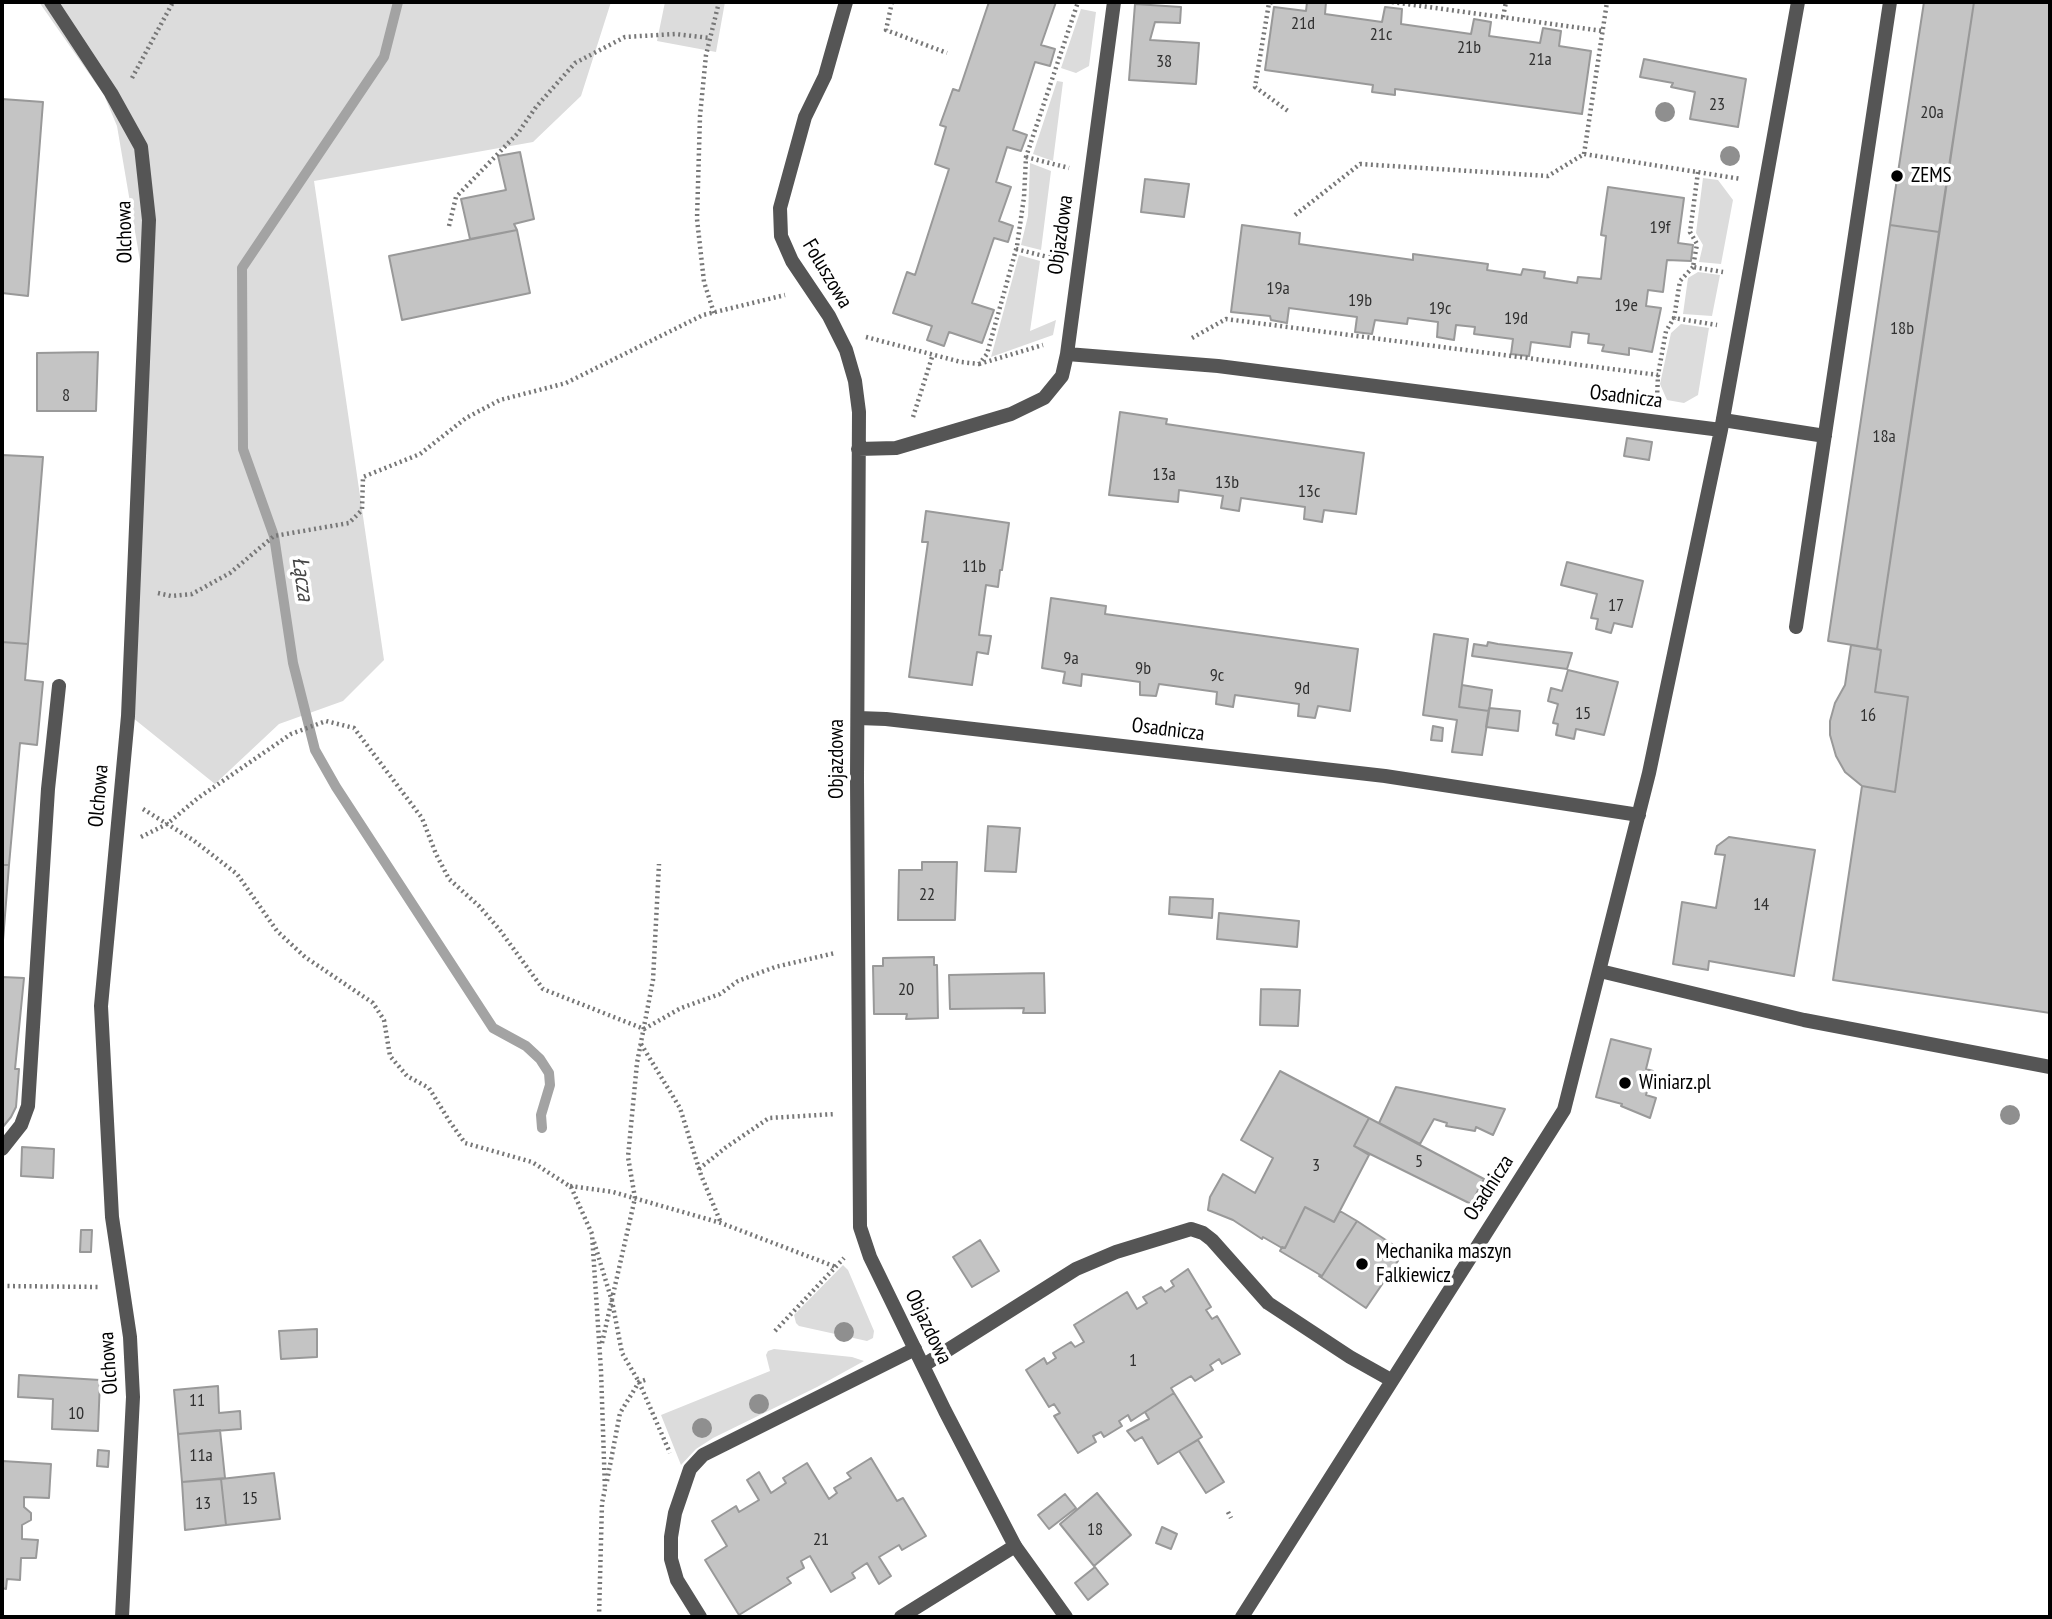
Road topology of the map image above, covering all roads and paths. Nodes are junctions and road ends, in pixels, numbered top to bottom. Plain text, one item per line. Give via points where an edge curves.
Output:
1 (51, 2) edge
2 (173, 2) edge
3 (719, 2) edge
4 (846, 2) edge
5 (892, 2) edge
6 (1078, 2) edge
7 (1114, 2) edge
8 (1272, 2) edge
9 (1392, 2) edge
10 (1506, 2) edge
11 (1607, 2) edge
12 (1798, 2) edge
13 (1890, 2) edge
14 (1417, 3) edge
15 (1503, 17) junction
16 (1602, 31) junction
17 (710, 38) junction
18 (947, 53) dead end
19 (117, 107) junction
20 (1288, 111) dead end
21 (1584, 154) junction
22 (1026, 157) junction
23 (1698, 172) junction
24 (1091, 174) junction
25 (1745, 180) dead end
26 (1295, 215) dead end
27 (449, 226) dead end
28 (1016, 249) junction
29 (1079, 264) junction
30 (1693, 267) junction
31 (1728, 272) dead end
32 (810, 289) junction
33 (714, 313) junction
34 (1674, 318) junction
35 (1718, 325) dead end
36 (835, 328) junction
37 (1069, 337) junction
38 (1182, 344) dead end
39 (933, 354) junction
40 (1067, 354) junction
41 (979, 364) junction
42 (1722, 425) junction
43 (1825, 436) junction
44 (904, 446) junction
45 (858, 449) junction
46 (133, 587) junction
47 (1796, 628) dead end
48 (59, 687) dead end
49 (858, 719) junction
50 (120, 796) junction
51 (1639, 815) junction
52 (167, 824) junction
53 (115, 850) junction
54 (659, 864) dead end
55 (859, 952) junction
56 (1601, 971) junction
57 (644, 1029) junction
58 (641, 1043) junction
59 (2050, 1067) edge
60 (836, 1114) dead end
61 (2, 1149) edge
62 (699, 1169) junction
63 (569, 1186) junction
64 (635, 1198) junction
65 (721, 1223) junction
66 (592, 1234) junction
67 (864, 1243) junction
68 (836, 1268) junction
69 (2, 1286) edge
70 (123, 1287) junction
71 (612, 1301) junction
72 (775, 1331) dead end
73 (915, 1349) junction
74 (600, 1350) junction
75 (923, 1365) junction
76 (648, 1379) dead end
77 (1391, 1380) junction
78 (639, 1382) junction
79 (683, 1486) junction
80 (605, 1490) junction
81 (1015, 1546) junction
82 (122, 1617) edge
83 (599, 1617) edge
84 (700, 1617) edge
85 (901, 1617) edge
86 (1066, 1617) edge
87 (1242, 1617) edge

1 - 19 street, Olchowa
2 - 19 path
3 - 17 path
4 - 32 street, Foluszowa via 824,76 805,117 780,208 781,236
5 - 18 path via 886,30
6 - 22 path
7 - 24 street, Objazdowa
8 - 20 path via 1255,87
9 - 14 path
10 - 15 path
11 - 16 path
12 - 42 street, Osadnicza
13 - 43 street
14 - 15 path
15 - 16 path
16 - 21 path
17 - 27 path via 675,34 625,37 575,63 519,133 456,197
17 - 33 path via 700,116 697,219 704,282
19 - 46 street, Olchowa via 141,147 149,220
21 - 23 path
21 - 26 path via 1548,176 1360,164
22 - 24 path
22 - 28 path
23 - 25 path
23 - 30 path via 1690,232 1697,244
24 - 29 street, Objazdowa
28 - 29 path
28 - 41 path via 987,354
29 - 37 street, Objazdowa
30 - 31 path
30 - 34 path via 1679,281
32 - 33 path
32 - 36 street, Foluszowa
33 - 46 path via 566,383 500,400 466,418 420,454 363,477 362,510 349,523 274,536 230,573 192,594 171,596
34 - 35 path
34 - 38 path via 1666,331 1658,375 1226,319
36 - 39 path
36 - 45 street, Foluszowa via 855,381
37 - 40 street, Objazdowa
37 - 41 path
39 - 41 path
39 - 44 path
40 - 42 street, Osadnicza via 1232,368
40 - 44 street, Objazdowa via 1062,376 1044,398 1011,414
42 - 43 street
42 - 51 street, Osadnicza
43 - 47 street
44 - 45 street, Objazdowa
45 - 49 street, Objazdowa
46 - 50 street, Olchowa
48 - 61 street via 28,1105 22,1125
49 - 51 street, Osadnicza via 1385,776
49 - 55 street, Objazdowa
50 - 52 path
50 - 53 street, Olchowa
51 - 56 street, Osadnicza
52 - 53 path
52 - 57 path via 291,734 326,722 354,728 422,818 449,879 499,929 543,989
52 - 63 path via 237,874 277,931 305,957 373,1003 384,1020 390,1056 407,1076 429,1088 465,1143 532,1162
53 - 70 street, Olchowa via 101,1006 112,1217
54 - 57 path via 653,980
55 - 57 path via 775,967
55 - 67 street, Objazdowa via 860,1227
56 - 59 street via 1804,1020
56 - 77 street, Osadnicza via 1564,1110
57 - 58 path
58 - 62 path via 680,1108
58 - 64 path via 628,1157
60 - 62 path via 769,1118
62 - 65 path
63 - 64 path
63 - 66 path
64 - 65 path
64 - 71 path
65 - 68 path
66 - 71 path
66 - 74 path
67 - 68 path
67 - 73 street, Objazdowa
68 - 72 path
69 - 70 path
70 - 82 street, Olchowa via 133,1397
71 - 74 path
71 - 78 path via 622,1353
73 - 75 street, Objazdowa
73 - 79 street via 703,1455
74 - 80 path
75 - 77 street via 1076,1269 1191,1229 1212,1240 1269,1303
75 - 81 street, Objazdowa
76 - 78 path
77 - 87 street, Osadnicza
78 - 79 path
78 - 80 path via 620,1413
79 - 84 street via 671,1537 671,1559 677,1580
80 - 83 path
81 - 85 street
81 - 86 street, Objazdowa

